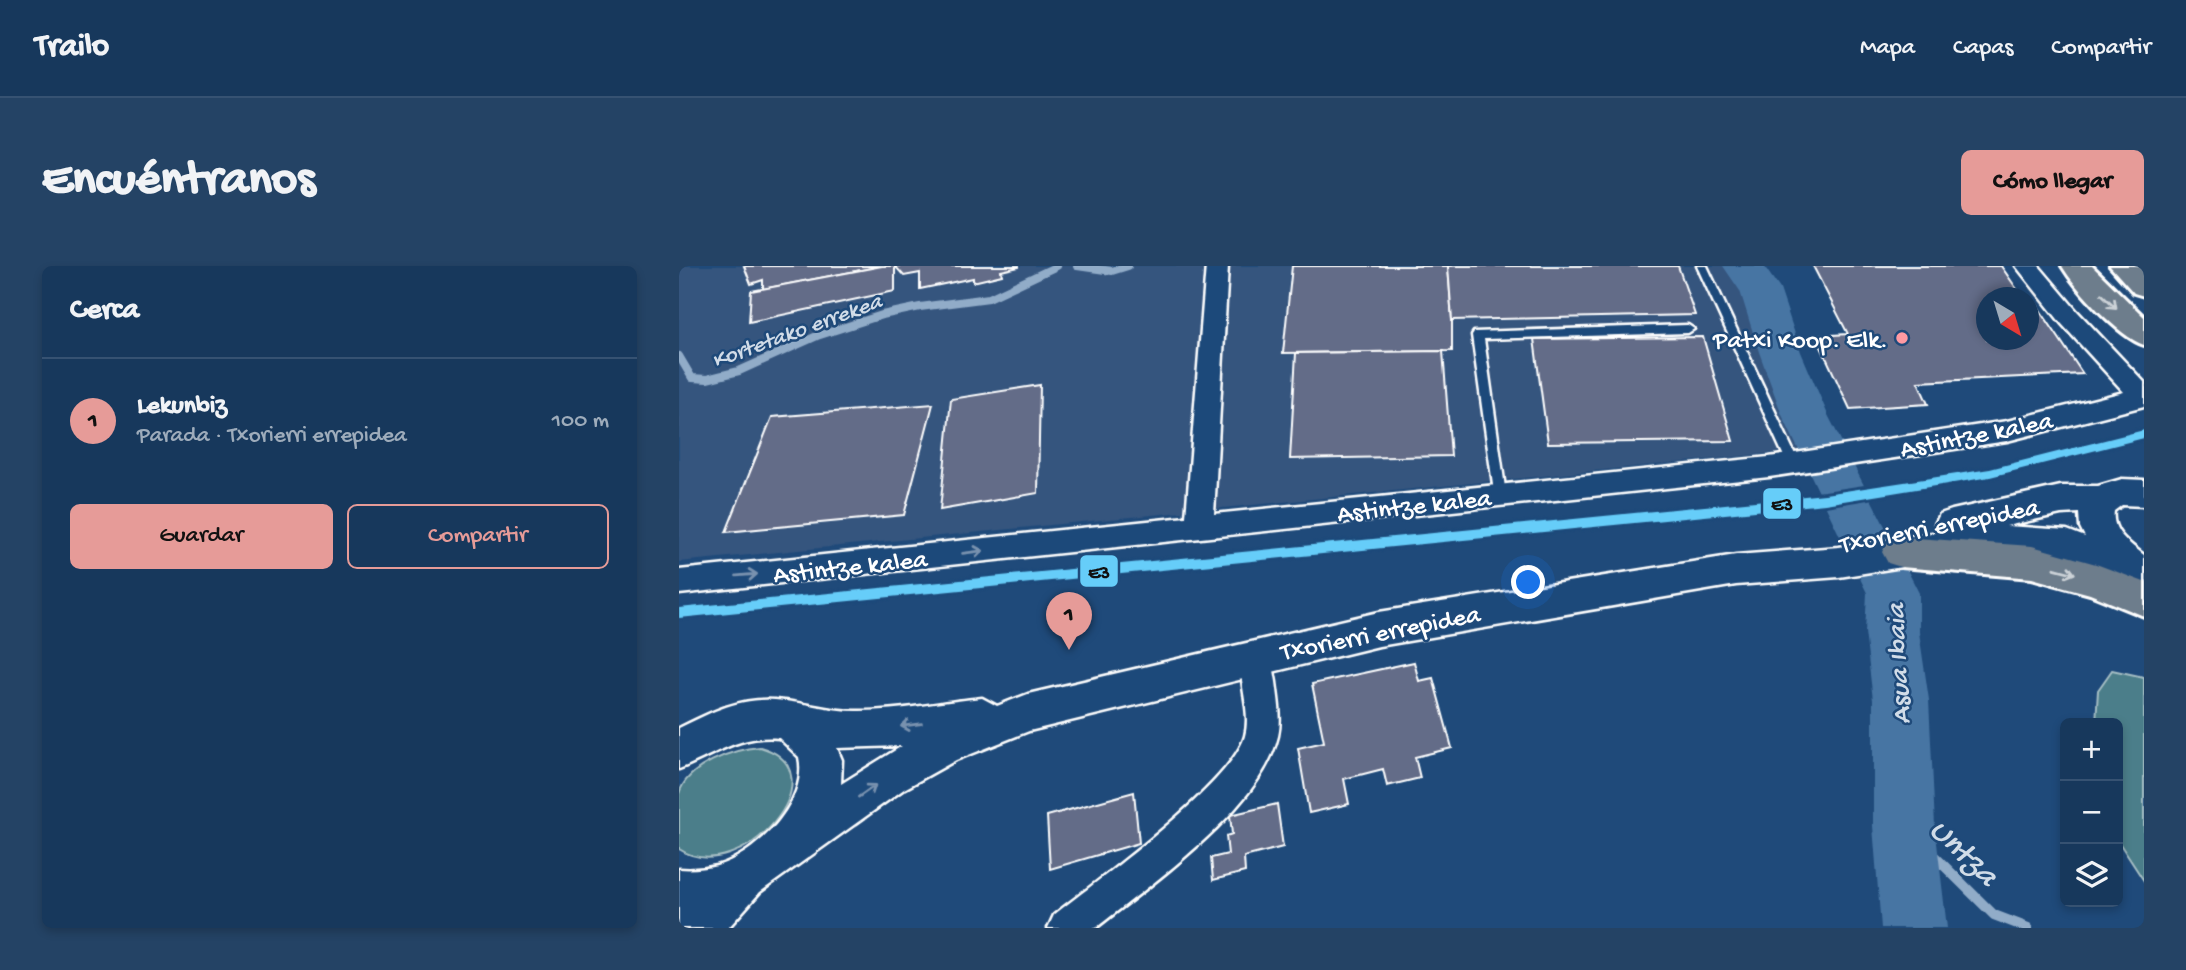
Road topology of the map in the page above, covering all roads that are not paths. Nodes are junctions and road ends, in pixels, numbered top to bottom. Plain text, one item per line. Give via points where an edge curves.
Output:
1 (1217, 266) edge
2 (1702, 266) edge
3 (2027, 266) edge
4 (2076, 266) edge
5 (2124, 266) edge
6 (2144, 286) edge
7 (1688, 330) dead end
8 (2144, 334) edge
9 (2144, 397) edge
10 (1798, 462) junction
11 (2129, 491) edge
12 (1500, 495) junction
13 (1199, 526) junction
14 (1896, 546) junction
15 (2141, 580) edge
16 (679, 582) edge
17 (1256, 656) junction
18 (1028, 713) junction
19 (790, 722) junction
20 (682, 749) edge
21 (760, 867) junction
22 (679, 891) edge
23 (696, 928) edge
24 (1067, 928) edge

1 - 13 street
2 - 10 lane
3 - 9 street
4 -> 8 highway
5 - 6 highway
7 - 12 lane via 1478,335
9 - 10 street, Astintze kalea via 2007,431
10 - 12 street, Astintze kalea
11 - 14 street, Txorierri errepidea via 2061,500
11 - 15 street via 2097,506 2095,516 2101,538
12 - 13 street, Astintze kalea
16 -> 13 street, Astintze kalea
14 -> 15 highway via 1940,557 2032,562 2096,580
14 - 17 street, Txorierri errepidea via 1379,629
17 - 18 street, Txorierri errepidea
17 - 24 street via 1261,737 1250,764 1217,804
18 -> 19 street, Txorierri errepidea via 842,730
21 -> 18 street, Txorierri errepidea via 889,775 942,746
19 - 20 street, Txorierri errepidea via 772,718 730,723
19 - 21 street, Txorierri errepidea via 816,743 822,778 806,819 791,840
21 - 22 street, Txorierri errepidea via 719,888
21 - 23 street

